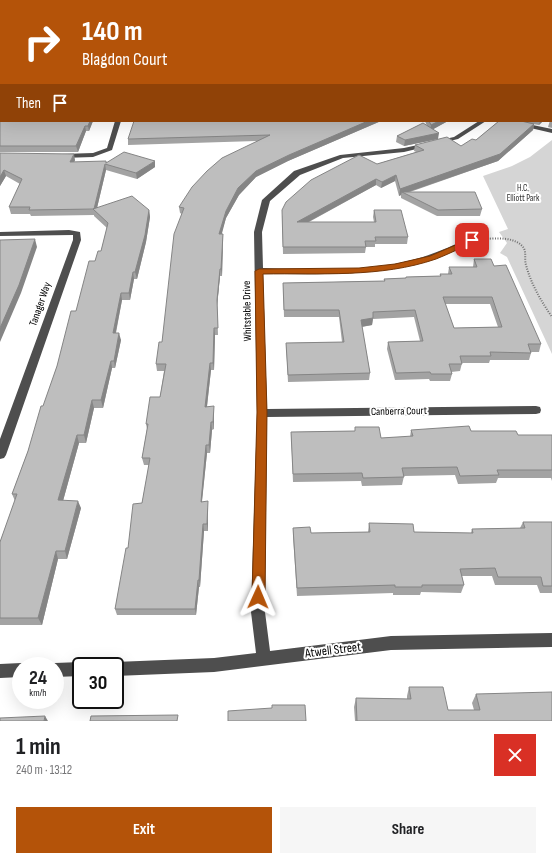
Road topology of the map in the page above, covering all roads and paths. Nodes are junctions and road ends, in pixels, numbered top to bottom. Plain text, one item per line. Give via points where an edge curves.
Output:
1 (118, 122) edge
2 (481, 122) edge
3 (509, 122) edge
4 (552, 131) edge
5 (53, 156) edge
6 (0, 234) edge
7 (472, 240) joint
8 (259, 271) junction
9 (552, 317) edge
10 (536, 410) dead end
11 (262, 412) junction
12 (0, 456) edge
13 (552, 640) edge
14 (264, 659) junction
15 (124, 669) edge
16 (12, 670) edge
17 (0, 671) edge

1 - 5 street via 110,149 102,154
2 - 8 street, Whitstable Drive via 456,138 404,150 342,156 297,173 266,200 258,232
3 - 4 street
6 - 12 street, Tanager Way via 69,232 77,234 77,240
7 - 8 street via 432,257 395,266 359,270
7 - 9 path via 498,237 520,244 525,250 525,263 537,297
8 - 11 street, Whitstable Drive
10 - 11 street, Canberra Court
11 - 14 street, Whitstable Drive via 258,612
13 - 14 street, Atwell Street via 391,643
14 - 15 street, Atwell Street via 180,668
16 - 17 street

